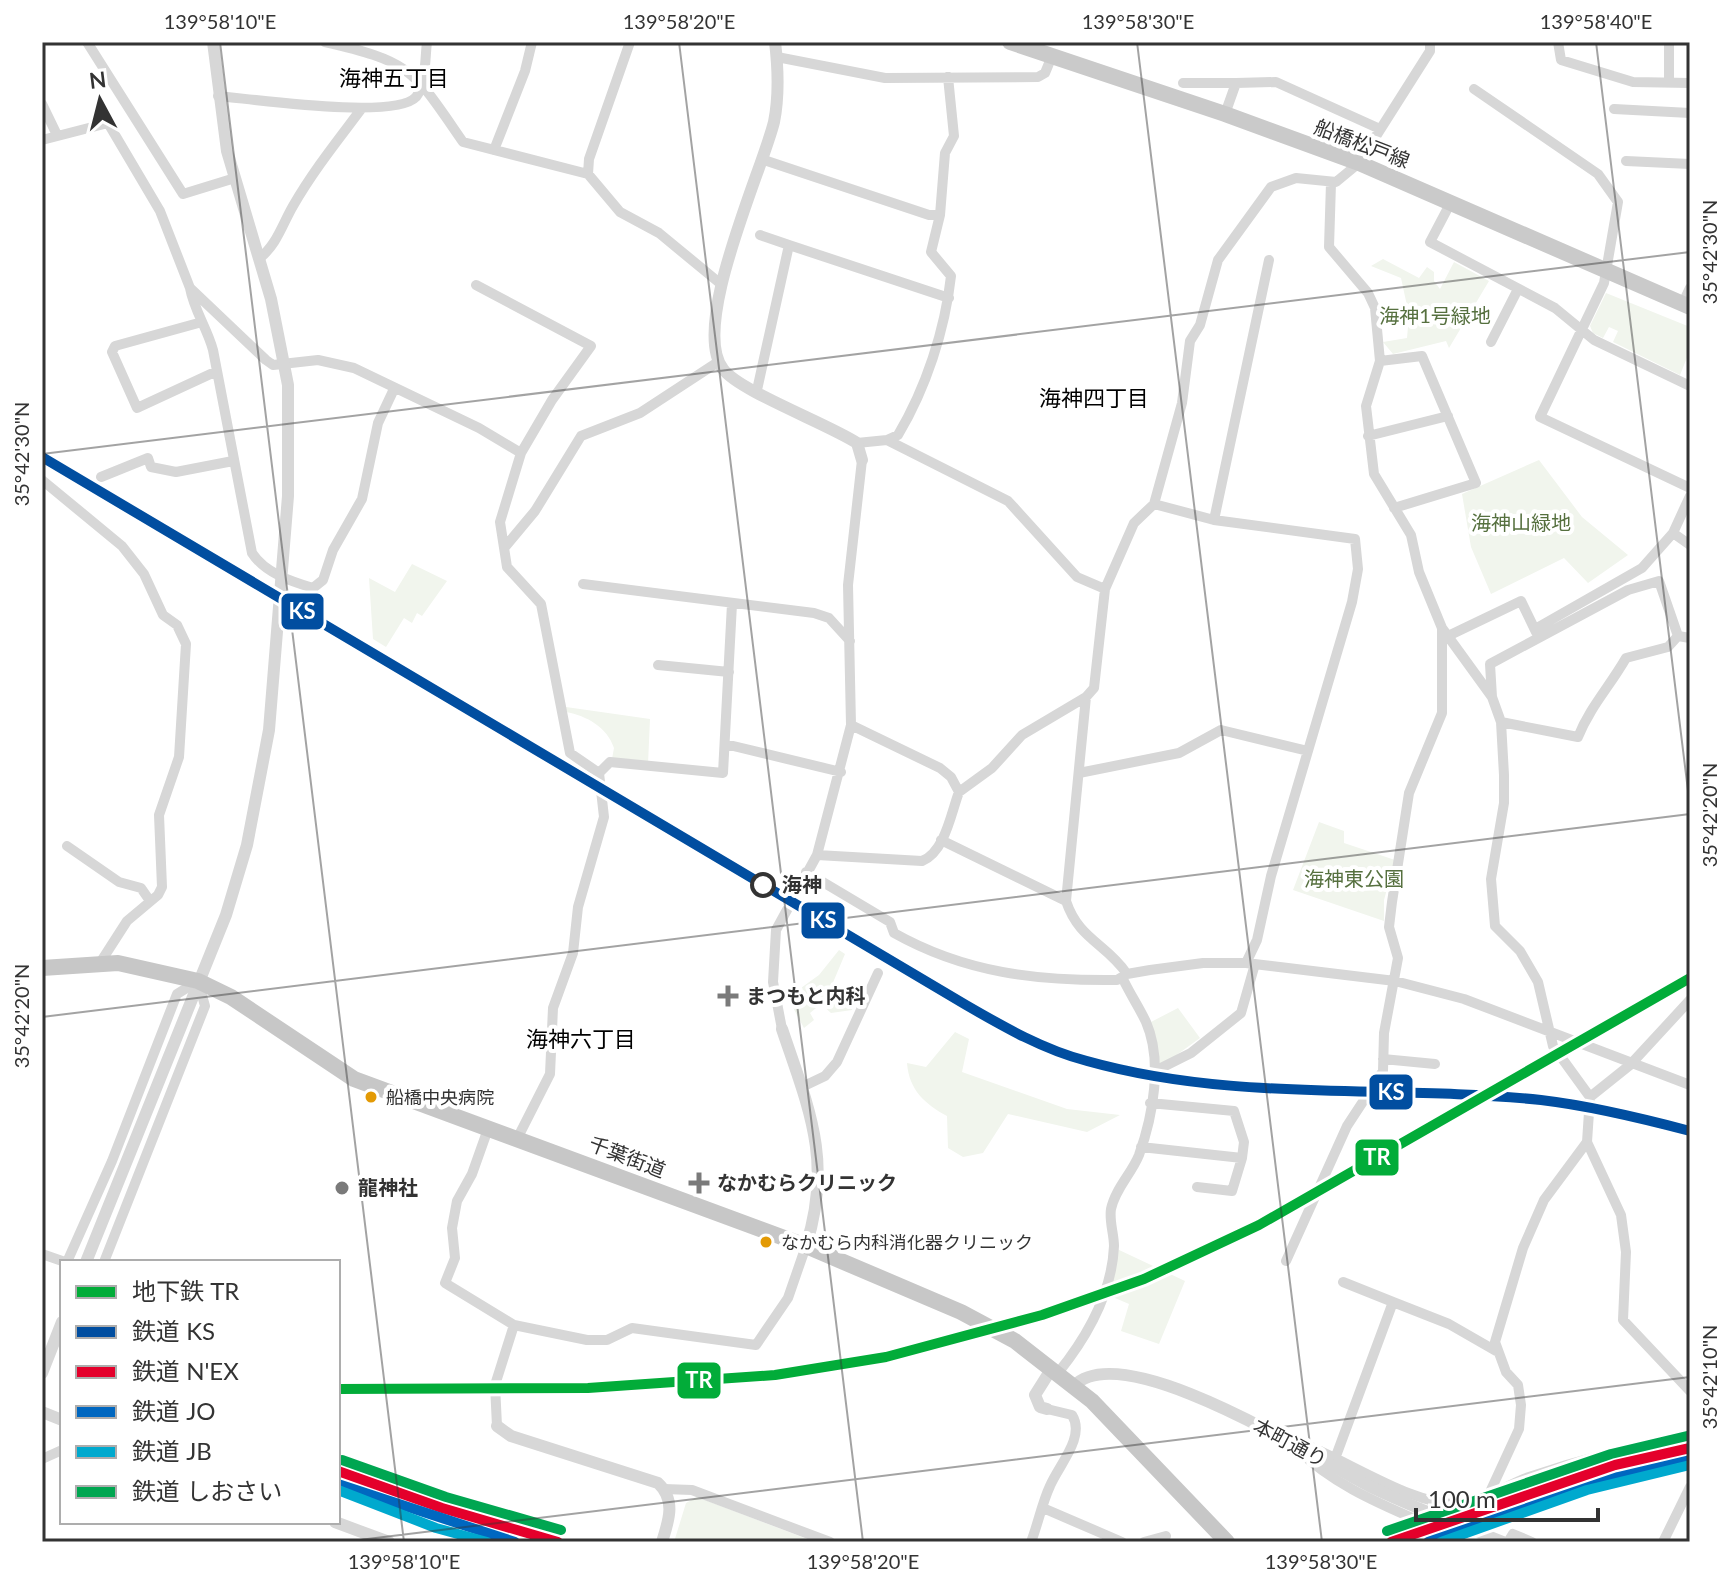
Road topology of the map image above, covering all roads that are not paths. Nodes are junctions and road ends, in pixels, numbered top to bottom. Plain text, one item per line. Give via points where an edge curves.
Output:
1 (87, 42) edge
2 (213, 42) edge
3 (325, 42) edge
4 (427, 42) edge
5 (532, 42) edge
6 (630, 42) edge
7 (775, 42) edge
8 (1010, 42) edge
9 (1430, 42) edge
10 (1558, 42) edge
11 (1669, 42) edge
12 (1052, 56) junction
13 (777, 57) junction
14 (948, 77) junction
15 (422, 82) junction
16 (1183, 83) dead end
17 (1236, 83) junction
18 (1669, 83) junction
19 (1690, 83) edge
20 (1474, 89) dead end
21 (218, 96) junction
22 (42, 104) edge
23 (362, 108) junction
24 (1614, 109) dead end
25 (1690, 113) edge
26 (1225, 114) junction
27 (1380, 129) junction
28 (57, 135) junction
29 (42, 140) edge
30 (494, 150) junction
31 (764, 160) junction
32 (1626, 161) dead end
33 (1359, 163) junction
34 (1690, 164) edge
35 (588, 174) junction
36 (235, 178) junction
37 (1331, 183) junction
38 (1451, 202) junction
39 (940, 215) junction
40 (760, 235) dead end
41 (789, 245) junction
42 (260, 258) junction
43 (1269, 260) dead end
44 (1606, 272) junction
45 (476, 285) dead end
46 (722, 285) junction
47 (190, 288) junction
48 (1690, 288) edge
49 (1518, 289) junction
50 (949, 298) junction
51 (1686, 306) edge
52 (202, 322) junction
53 (1583, 329) junction
54 (1491, 342) dead end
55 (1380, 361) junction
56 (718, 362) junction
57 (284, 363) junction
58 (217, 371) junction
59 (1690, 386) edge
60 (394, 389) junction
61 (757, 390) junction
62 (1448, 416) junction
63 (1368, 436) junction
64 (887, 440) junction
65 (857, 443) junction
66 (521, 453) junction
67 (862, 460) joint
68 (233, 461) junction
69 (101, 477) dead end
70 (42, 480) edge
71 (1690, 488) edge
72 (1690, 496) edge
73 (1154, 504) junction
74 (1394, 508) junction
75 (1214, 520) junction
76 (1673, 533) junction
77 (1690, 545) edge
78 (505, 547) junction
79 (281, 577) junction
80 (583, 584) dead end
81 (1105, 589) junction
82 (732, 604) junction
83 (1445, 632) junction
84 (1536, 633) junction
85 (1684, 637) edge
86 (850, 641) junction
87 (658, 665) dead end
88 (729, 672) junction
89 (1086, 697) junction
90 (1492, 697) junction
91 (1501, 722) junction
92 (851, 725) junction
93 (725, 744) junction
94 (1308, 751) junction
95 (841, 772) junction
96 (599, 773) junction
97 (1079, 773) junction
98 (959, 792) junction
99 (941, 840) junction
100 (67, 846) dead end
101 (817, 855) junction
102 (806, 872) junction
103 (150, 901) junction
104 (1066, 901) junction
105 (100, 963) junction
106 (1251, 963) junction
107 (42, 968) edge
108 (878, 973) dead end
109 (1125, 976) junction
110 (198, 981) junction
111 (1395, 981) junction
112 (1690, 1000) edge
113 (782, 1029) joint
114 (1548, 1029) junction
115 (1383, 1059) junction
116 (1435, 1064) dead end
117 (1630, 1065) junction
118 (1155, 1071) junction
119 (1690, 1085) edge
120 (804, 1086) junction
121 (1590, 1097) junction
122 (1150, 1103) junction
123 (488, 1129) junction
124 (517, 1139) junction
125 (1587, 1142) junction
126 (1141, 1147) junction
127 (1242, 1158) junction
128 (1197, 1187) dead end
129 (806, 1246) junction
130 (67, 1260) edge
131 (87, 1260) edge
132 (105, 1260) edge
133 (1286, 1261) dead end
134 (1343, 1282) dead end
135 (1393, 1302) junction
136 (514, 1325) junction
137 (60, 1327) edge
138 (1496, 1351) junction
139 (1055, 1371) junction
140 (42, 1373) edge
141 (1074, 1386) junction
142 (1690, 1391) edge
143 (1047, 1409) joint
144 (497, 1426) joint
145 (1272, 1433) junction
146 (1690, 1436) edge
147 (1290, 1443) junction
148 (1335, 1461) junction
149 (1690, 1487) edge
150 (664, 1489) junction
151 (1490, 1492) junction
152 (1043, 1508) junction
153 (1417, 1520) dead end
154 (340, 1524) edge
155 (1166, 1536) dead end
156 (389, 1542) edge
157 (662, 1542) edge
158 (830, 1542) edge
159 (1031, 1542) edge
160 (1122, 1542) edge
161 (1144, 1542) edge
162 (1227, 1542) edge
163 (1505, 1542) edge
164 (1532, 1542) edge
165 (1663, 1542) edge

1 - 36 street via 183,194
2 - 21 street
3 - 15 street via 402,64
4 - 15 street
5 - 30 street
6 - 35 street
7 - 13 street
8 - 12 main road, 船橋松戸線
9 - 27 street via 1430,51
10 - 18 street via 1561,60 1633,82
11 - 18 street
12 - 14 street via 1038,77
12 - 26 main road, 船橋松戸線
13 - 14 street via 885,78
13 - 31 street via 775,117
14 - 39 street via 954,136 945,153
15 - 23 street via 417,96 406,104
15 - 30 street via 463,142
16 - 17 street
17 - 26 street
17 - 27 street via 1276,82
18 - 19 street
20 - 44 street via 1605,181 1618,202
21 - 23 street
21 - 36 street
22 - 28 street
23 - 42 street via 314,174 273,247
24 - 25 street
26 - 33 main road, 船橋松戸線
27 - 33 street
28 - 29 street
28 - 47 street via 108,123 160,211
30 - 35 street
31 - 39 street
31 - 46 street via 736,227
32 - 34 street
33 - 37 street
33 - 38 main road, 船橋松戸線
35 - 46 street via 620,212 659,233
36 - 42 street
37 - 55 street via 1329,247 1375,308
37 - 73 street via 1296,178 1271,187 1218,260 1200,325 1190,341 1182,403
38 - 44 main road, 船橋松戸線
38 - 49 street via 1430,242
39 - 50 street via 931,252 951,276
40 - 41 street
41 - 50 street
41 - 61 street
42 - 57 street
43 - 75 street
44 - 51 main road, 船橋松戸線
44 - 53 street
45 - 66 street via 591,346
46 - 56 street via 715,337
47 - 52 street
47 - 57 street via 266,360
48 - 51 street
49 - 53 street
49 - 54 street
50 - 64 street via 910,415 898,435
52 - 58 street
52 - 58 street via 115,346 112,352 137,408
53 - 59 street via 1594,340
53 - 71 street via 1540,417
55 - 62 street via 1422,356
55 - 63 street via 1366,406
56 - 61 street via 728,375
56 - 78 street via 640,413 581,436 535,511
57 - 60 street via 334,363
57 - 79 street via 291,445
58 - 68 street
60 - 66 street
60 - 79 street via 378,423 362,499 333,550 323,580 313,588
61 - 65 street
62 - 63 street
62 - 74 street via 1476,483
63 - 74 street via 1374,474
64 - 65 street
64 - 81 street via 1008,501 1077,577
65 - 67 street
66 - 78 street via 500,522
67 - 86 street via 850,554
68 - 69 street via 176,472 151,467 148,458
68 - 79 street via 252,553
70 - 103 street via 122,546 186,644 179,757 159,815 162,887
72 - 76 street
73 - 75 street
73 - 81 street via 1134,523
74 - 83 street via 1411,535 1419,572
75 - 94 street via 1355,539 1358,569 1352,602
76 - 77 street
76 - 84 street via 1642,568
78 - 96 street via 507,567 541,604 570,753
79 - 110 street via 260,786 226,915
80 - 82 street
81 - 89 street via 1094,688
82 - 86 street via 814,613 829,618
82 - 88 street
83 - 84 street via 1521,601
83 - 90 street
83 - 111 street via 1442,713 1409,793 1392,902
84 - 85 street via 1659,581
84 - 90 street via 1490,664
85 - 91 street via 1626,658 1589,708 1578,737
86 - 92 street
87 - 88 street
88 - 93 street
89 - 97 street
89 - 98 street via 1022,735 992,768
90 - 91 street
91 - 114 street via 1504,803 1491,879 1495,926 1520,951 1538,982
92 - 95 street
92 - 98 street via 940,768
93 - 95 street
93 - 96 street via 720,775 610,762
94 - 97 street via 1221,730 1179,753
94 - 106 street
95 - 101 street
96 - 124 street via 604,817 578,907 573,953 553,1008 550,1074
97 - 104 street
98 - 99 street
99 - 101 street via 931,858 922,861
99 - 104 street
100 - 103 street via 119,882 141,888
101 - 102 street
102 - 109 street via 890,922 894,933 913,944 981,969 1038,979
102 - 113 street via 776,930 773,982
103 - 105 street via 127,921
104 - 109 street via 1077,928 1116,958
105 - 107 highway, 千葉街道
105 - 110 highway, 千葉街道 via 139,966
106 - 109 street via 1203,963
106 - 111 street
106 - 118 street via 1241,1013 1191,1053
108 - 120 street via 837,1062 825,1076
109 - 118 street via 1146,1023
110 - 123 highway, 千葉街道 via 231,997 354,1079
110 - 130 street via 177,994
110 - 131 street
110 - 132 street via 205,1006
111 - 114 street
111 - 115 street
112 - 117 street
113 - 120 street
114 - 117 street
114 - 121 street via 1553,1046
115 - 116 street
115 - 133 street via 1383,1071 1347,1126
117 - 119 street
117 - 121 street
118 - 122 street
120 - 129 street via 819,1195
121 - 125 street
122 - 126 street
122 - 127 street via 1234,1111 1244,1142
123 - 124 highway, 千葉街道
123 - 136 street via 457,1201 452,1228 455,1258 445,1283
124 - 129 highway, 千葉街道
125 - 138 street via 1544,1200 1523,1248
125 - 142 street via 1621,1215 1626,1252 1623,1320
126 - 127 street
126 - 139 street via 1111,1209 1114,1244 1108,1288 1086,1333
127 - 128 street via 1232,1191
129 - 136 street via 788,1298 756,1345 632,1328 607,1340 587,1340
129 - 139 highway, 千葉街道 via 961,1312 1015,1341
134 - 135 street
135 - 138 street via 1449,1324
135 - 148 street
136 - 144 street via 495,1385
137 - 140 street
138 - 151 street via 1518,1385 1521,1405 1519,1429
139 - 141 highway, 千葉街道
139 - 143 street via 1035,1395 1040,1407
141 - 145 street, 本町通り via 1094,1373 1126,1375 1187,1393
141 - 162 highway, 千葉街道
143 - 152 street via 1072,1415 1075,1423 1070,1450
144 - 150 street via 511,1436 644,1477
145 - 147 street, 本町通り
145 - 148 street
146 - 151 street via 1579,1460
147 - 148 street, 本町通り
147 - 153 street via 1315,1467
148 - 151 street via 1432,1500 1461,1504
148 - 163 street, 本町通り via 1412,1505
149 - 165 street
150 - 157 street via 670,1507
150 - 158 street via 692,1490
152 - 159 street
152 - 160 street
154 - 156 street
155 - 161 street
163 - 164 street via 1513,1534

